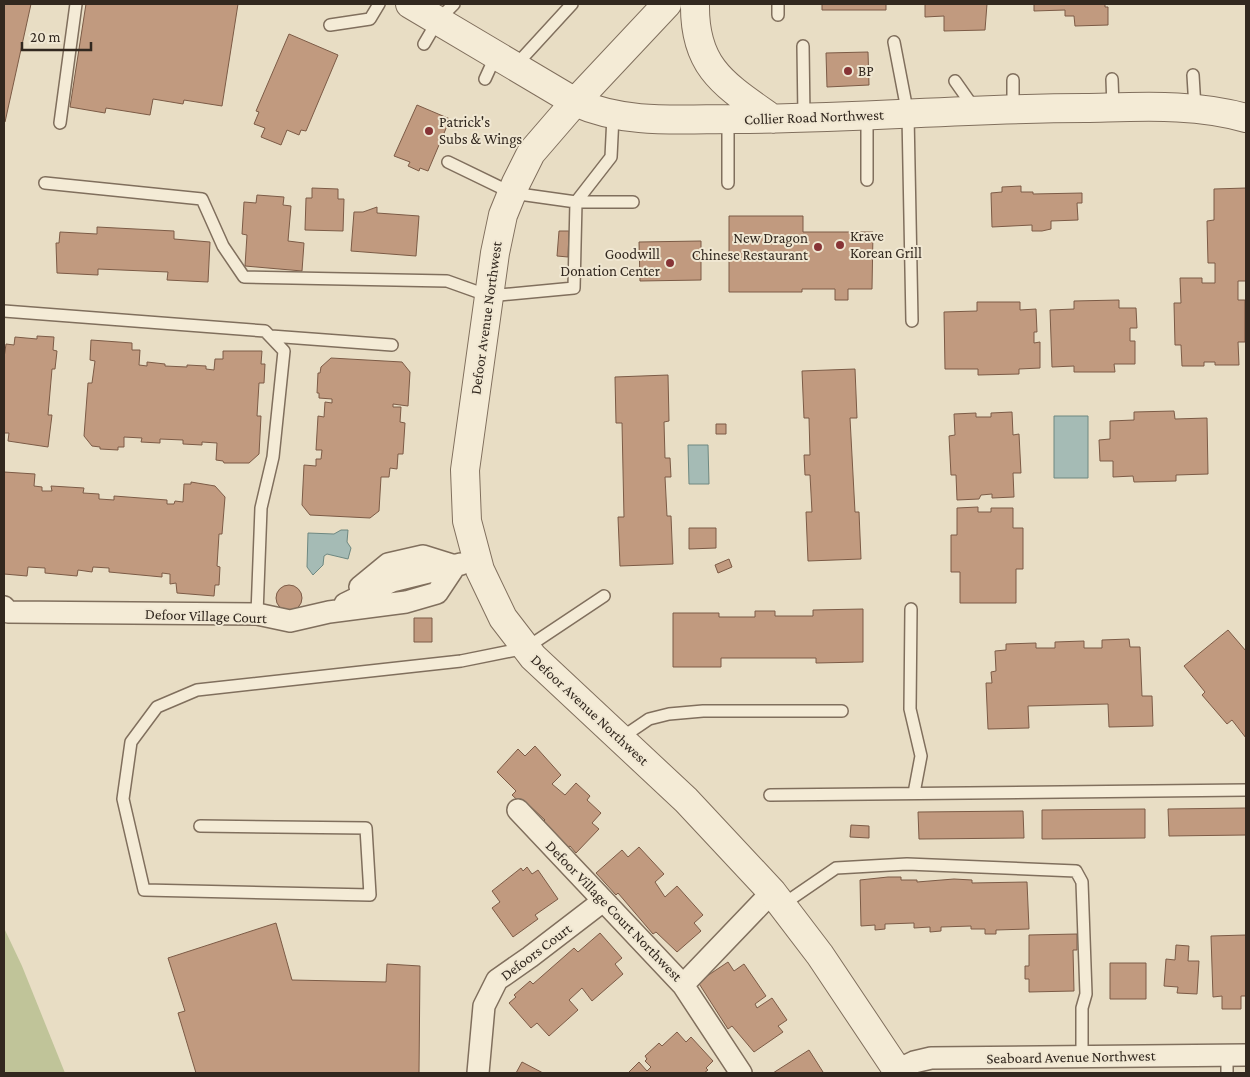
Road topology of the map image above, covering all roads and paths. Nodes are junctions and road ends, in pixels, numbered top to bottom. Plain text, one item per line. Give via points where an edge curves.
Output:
1 (76, 4) edge
2 (379, 4) edge
3 (410, 4) edge
4 (572, 4) edge
5 (666, 4) edge
6 (695, 4) edge
7 (446, 12) edge
8 (330, 25) dead end
9 (894, 42) dead end
10 (424, 44) dead end
11 (804, 46) dead end
12 (506, 59) junction
13 (1193, 75) dead end
14 (485, 79) dead end
15 (1112, 79) dead end
16 (1013, 80) dead end
17 (954, 81) dead end
18 (575, 102) junction
19 (1113, 107) junction
20 (1013, 108) junction
21 (1195, 108) junction
22 (975, 110) junction
23 (908, 114) junction
24 (613, 116) junction
25 (867, 116) junction
26 (1246, 118) edge
27 (804, 119) junction
28 (728, 120) junction
29 (773, 120) junction
30 (60, 122) dead end
31 (448, 162) dead end
32 (867, 180) dead end
33 (45, 183) dead end
34 (728, 183) dead end
35 (512, 193) junction
36 (576, 202) junction
37 (633, 202) dead end
38 (489, 296) junction
39 (4, 311) edge
40 (912, 321) dead end
41 (271, 336) junction
42 (392, 345) dead end
43 (466, 562) junction
44 (604, 596) dead end
45 (4, 607) edge
46 (911, 609) dead end
47 (329, 612) junction
48 (257, 614) junction
49 (526, 648) junction
50 (842, 711) dead end
51 (620, 738) junction
52 (1246, 790) edge
53 (914, 793) junction
54 (770, 795) dead end
55 (518, 810) dead end
56 (200, 826) dead end
57 (777, 899) junction
58 (603, 900) junction
59 (683, 985) junction
60 (1082, 1056) junction
61 (1233, 1061) edge
62 (898, 1072) edge
63 (478, 1073) edge
64 (741, 1073) edge

1 - 30 lane
2 - 8 lane via 370,19
3 - 7 street, Collier Road Northwest
4 - 12 lane
5 - 18 street, Defoor Avenue Northwest
6 - 29 street via 699,40 707,63 733,91
7 - 10 lane
7 - 12 street, Collier Road Northwest
9 - 23 lane
11 - 27 lane
12 - 14 lane
12 - 18 street, Collier Road Northwest
13 - 21 lane
15 - 19 lane
16 - 20 lane
17 - 22 lane
18 - 24 street, Collier Road Northwest
18 - 35 street, Defoor Avenue Northwest via 531,153
19 - 20 street, Collier Road Northwest
19 - 21 street, Collier Road Northwest
20 - 22 street, Collier Road Northwest
21 - 26 street, Collier Road Northwest
22 - 23 street, Collier Road Northwest
23 - 25 street, Collier Road Northwest
23 - 40 lane
24 - 28 street, Collier Road Northwest via 644,120
24 - 36 lane via 611,157
25 - 27 street, Collier Road Northwest
25 - 32 lane
27 - 29 street, Collier Road Northwest
28 - 29 street, Collier Road Northwest
28 - 34 lane
31 - 35 lane
33 - 38 lane via 202,199 222,246 244,276 447,281
35 - 36 lane
35 - 38 street, Defoor Avenue Northwest via 495,253
36 - 37 lane
36 - 38 lane via 574,288
38 - 43 street, Defoor Avenue Northwest via 465,470
39 - 41 lane via 265,330
41 - 42 lane
41 - 48 lane via 284,351 273,457 261,508
43 - 47 street via 437,593 406,602
43 - 47 street, Defoor Village Court via 424,556 388,564
43 - 49 street, Defoor Avenue Northwest via 480,570 503,618
44 - 49 lane
45 - 48 street, Defoor Village Court via 8,612
46 - 53 lane via 910,708 921,756
47 - 48 street, Defoor Village Court via 290,621
49 - 51 street, Defoor Avenue Northwest
49 - 56 lane via 461,661 197,690 156,707 131,742 123,799 144,890 370,895 366,828
50 - 51 lane via 669,714 649,719
51 - 57 street, Defoor Avenue Northwest via 686,800
52 - 53 lane
53 - 54 lane
55 - 58 street, Defoor Village Court Northwest
57 - 59 street, Defoor Village Court Northwest
57 - 60 lane via 836,868 907,864 1076,871 1082,882 1086,994 1082,1008
57 - 62 street, Defoor Avenue Northwest via 820,955
58 - 59 street, Defoor Village Court Northwest
58 - 63 street, Defoors Court via 497,980 484,1006
59 - 64 street
60 - 61 street, Seaboard Avenue Northwest
60 - 62 street, Seaboard Avenue Northwest via 931,1058 914,1062

